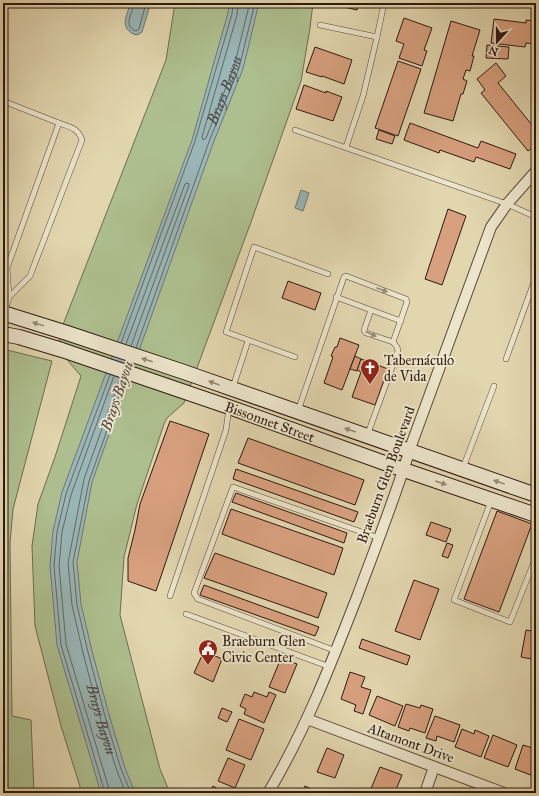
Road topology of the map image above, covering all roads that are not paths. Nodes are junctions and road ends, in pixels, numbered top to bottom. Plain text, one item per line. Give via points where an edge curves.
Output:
1 (384, 3) edge
2 (320, 25) dead end
3 (377, 38) junction
4 (3, 101) edge
5 (59, 123) junction
6 (295, 130) dead end
7 (346, 147) junction
8 (536, 171) edge
9 (507, 204) junction
10 (536, 217) edge
11 (5, 268) edge
12 (328, 274) dead end
13 (536, 280) edge
14 (9, 297) junction
15 (336, 297) junction
16 (371, 310) junction
17 (4, 314) edge
18 (401, 321) junction
19 (3, 334) edge
20 (248, 340) junction
21 (393, 342) junction
22 (294, 357) dead end
23 (506, 359) dead end
24 (494, 386) dead end
25 (234, 390) junction
26 (229, 407) junction
27 (297, 412) junction
28 (367, 436) junction
29 (410, 450) junction
30 (463, 469) junction
31 (404, 470) junction
32 (536, 495) edge
33 (491, 500) junction
34 (536, 515) edge
35 (379, 538) junction
36 (536, 557) edge
37 (170, 596) dead end
38 (186, 614) dead end
39 (336, 651) junction
40 (330, 667) junction
41 (307, 719) junction
42 (434, 767) junction
43 (268, 793) edge
44 (425, 793) edge
45 (504, 793) edge

1 - 3 lane
2 - 3 lane
3 - 7 lane via 363,96
4 - 5 lane
5 - 11 lane
5 - 14 lane via 74,129 82,140 30,276
6 - 7 lane
7 - 9 lane
8 - 9 street, Braeburn Glen Boulevard
9 - 10 lane
9 - 29 street, Braeburn Glen Boulevard via 491,227
11 - 14 lane
12 - 20 lane via 254,247 226,332
13 - 23 lane
14 - 17 lane
15 - 16 lane
15 -> 18 lane via 346,276 406,299
15 - 27 lane
16 - 18 lane
16 -> 21 lane via 364,330 366,333
25 -> 17 main road, Bissonnet Street via 74,335
18 - 21 lane
19 - 26 main road, Bissonnet Street via 67,352
20 - 22 lane
20 - 25 lane
21 - 28 lane via 398,352
24 - 30 lane
25 - 26 main road
25 - 27 main road, Bissonnet Street
26 - 31 main road, Bissonnet Street
26 - 37 lane via 226,430
28 -> 27 main road, Bissonnet Street
28 - 29 main road, Bissonnet Street
29 - 30 main road, Bissonnet Street
29 - 31 street, Braeburn Glen Boulevard
32 -> 30 main road, Bissonnet Street
31 -> 33 main road, Bissonnet Street
31 - 35 street, Braeburn Glen Boulevard
33 - 34 main road, Bissonnet Street
33 - 36 lane via 454,600 510,622
35 - 39 street, Braeburn Glen Boulevard
35 - 39 lane via 233,487 194,593 198,599
38 - 40 lane
39 - 40 street, Braeburn Glen Boulevard
40 - 41 street, Braeburn Glen Boulevard
41 - 42 street, Altamont Drive
41 - 43 street, Braeburn Glen Boulevard
42 - 44 street
42 - 45 street, Altamont Drive

